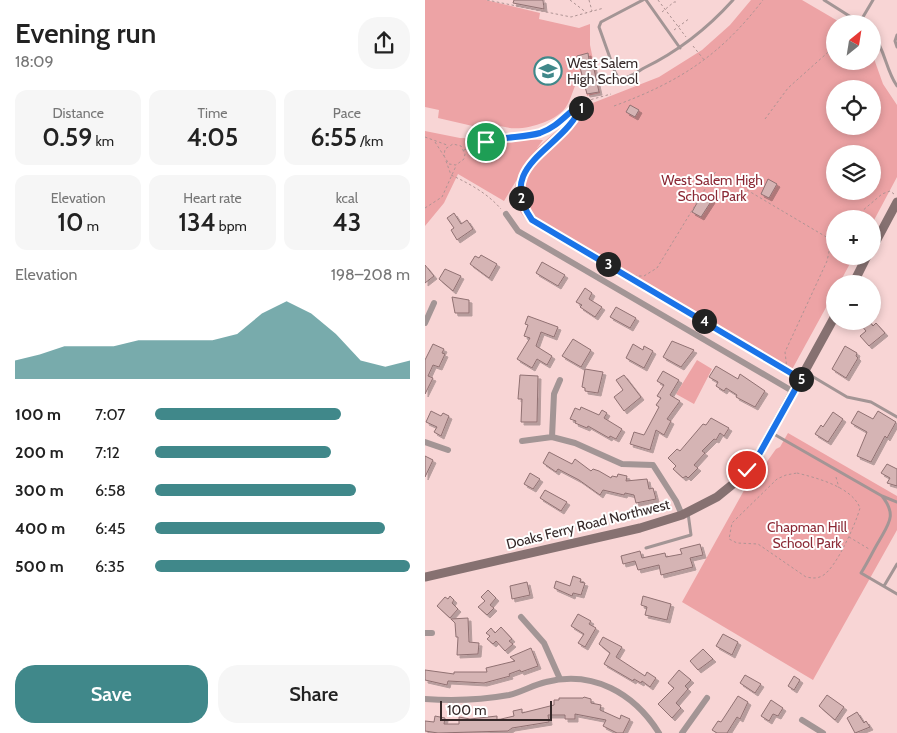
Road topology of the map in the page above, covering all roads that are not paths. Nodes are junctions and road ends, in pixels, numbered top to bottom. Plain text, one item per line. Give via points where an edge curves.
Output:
1 (645, 0) edge
2 (733, 0) edge
3 (824, 0) edge
4 (873, 0) edge
5 (848, 15) edge
6 (865, 15) edge
7 (897, 35) edge
8 (897, 47) edge
9 (680, 48) junction
10 (881, 48) edge
11 (897, 86) edge
12 (897, 202) edge
13 (506, 214) road end
14 (881, 232) edge
15 (434, 303) dead end
16 (425, 323) edge
17 (827, 330) edge
18 (803, 375) junction
19 (560, 380) dead end
20 (793, 392) junction
21 (897, 417) edge
22 (771, 433) junction
23 (552, 438) junction
24 (522, 441) dead end
25 (425, 442) edge
26 (447, 450) dead end
27 (882, 496) junction
28 (897, 502) edge
29 (896, 508) dead end
30 (685, 513) junction
31 (892, 513) junction
32 (645, 548) dead end
33 (897, 564) edge
34 (425, 577) edge
35 (884, 586) junction
36 (897, 594) edge
37 (521, 618) dead end
38 (560, 679) junction
39 (707, 698) dead end
40 (425, 699) edge
41 (802, 720) dead end
42 (659, 733) edge
43 (682, 733) edge
44 (823, 733) edge

1 - 9 lane
1 - 9 lane via 601,22 599,27 617,76 623,78
2 - 9 lane via 701,33
3 - 5 lane
4 - 6 lane
7 - 8 lane
10 - 11 lane
12 - 14 main road
13 - 20 street via 518,231
15 - 16 street
17 - 18 main road, Doaks Ferry Road Northwest
18 - 20 main road, Doaks Ferry Road Northwest
18 - 21 lane via 847,397 871,402
19 - 23 street via 554,394
20 - 22 main road, Doaks Ferry Road Northwest
22 - 27 lane
22 - 30 main road, Doaks Ferry Road Northwest via 757,458 733,484 717,497
23 - 24 street
23 - 30 street via 622,464 653,465
25 - 26 street
27 - 28 lane
27 - 31 lane
29 - 31 lane
30 - 32 lane via 691,535
30 - 34 main road, Doaks Ferry Road Northwest via 571,545
31 - 35 lane via 890,526 861,573
33 - 35 lane
35 - 36 lane
37 - 38 street via 544,643
38 - 40 street via 511,694 479,699
38 - 42 street via 579,679 610,686 638,705
39 - 43 street
41 - 44 street

